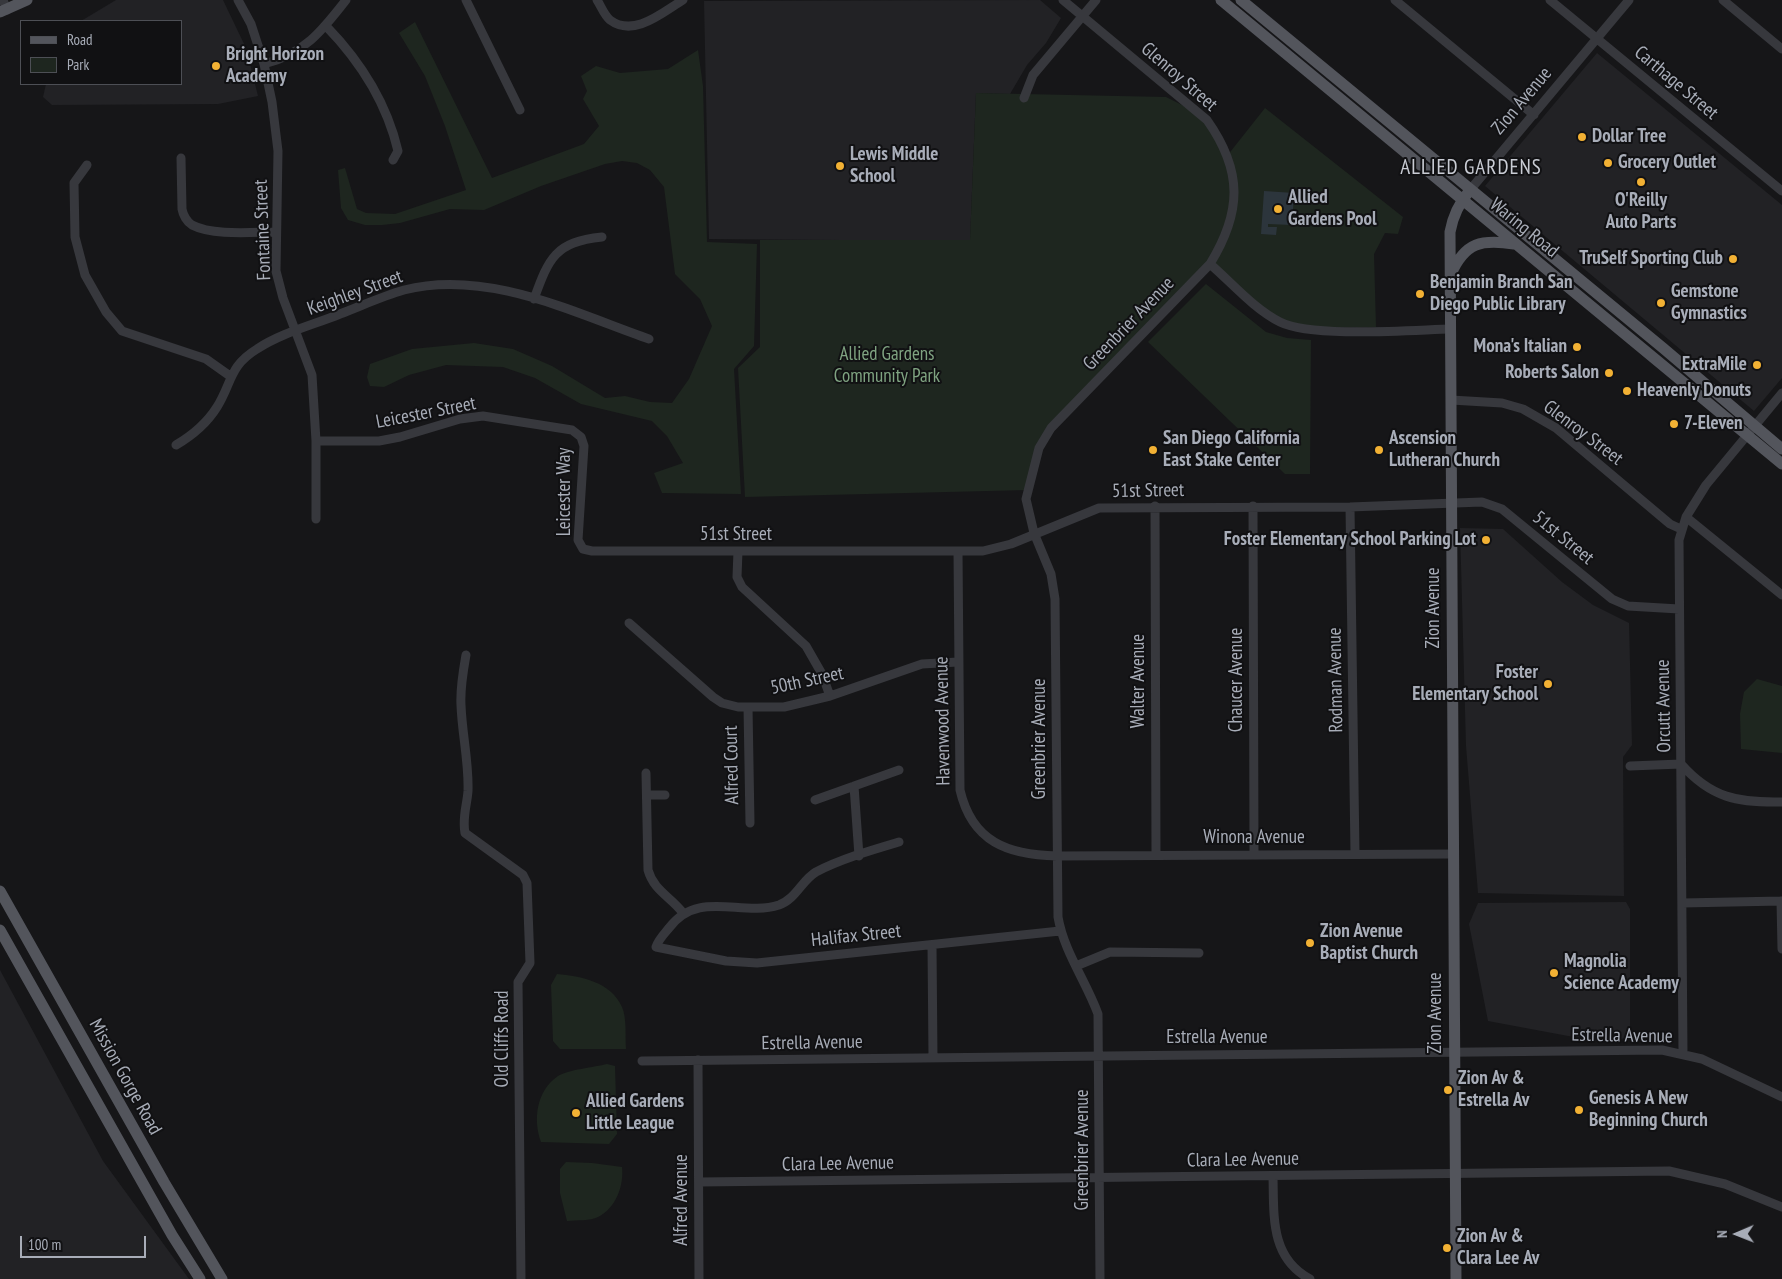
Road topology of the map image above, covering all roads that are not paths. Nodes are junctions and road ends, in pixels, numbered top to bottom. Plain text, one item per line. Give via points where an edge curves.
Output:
1 (27, 0) edge
2 (238, 0) edge
3 (346, 0) edge
4 (466, 0) edge
5 (596, 0) edge
6 (683, 0) edge
7 (1063, 0) edge
8 (1096, 0) edge
9 (1221, 0) edge
10 (1240, 0) edge
11 (1395, 0) edge
12 (1550, 0) edge
13 (1628, 0) edge
14 (1723, 0) edge
15 (3, 7) edge
16 (1082, 16) junction
17 (326, 26) junction
18 (1597, 39) junction
19 (1782, 49) edge
20 (264, 64) junction
21 (1024, 98) dead end
22 (520, 110) dead end
23 (1534, 115) junction
24 (181, 158) dead end
25 (394, 160) dead end
26 (87, 164) dead end
27 (1470, 190) junction
28 (1782, 191) edge
29 (1462, 200) junction
30 (276, 232) junction
31 (602, 237) dead end
32 (1514, 244) junction
33 (1210, 264) junction
34 (1451, 275) junction
35 (534, 299) junction
36 (1451, 328) junction
37 (296, 331) junction
38 (648, 339) dead end
39 (230, 376) junction
40 (1782, 393) edge
41 (1451, 400) junction
42 (1755, 425) junction
43 (572, 430) joint
44 (1747, 436) junction
45 (316, 441) junction
46 (176, 445) dead end
47 (1782, 449) edge
48 (1782, 464) edge
49 (1451, 503) junction
50 (1155, 506) junction
51 (1253, 506) junction
52 (1350, 507) junction
53 (1686, 517) junction
54 (316, 519) dead end
55 (1682, 529) junction
56 (1034, 534) junction
57 (592, 551) joint
58 (738, 551) junction
59 (958, 551) junction
60 (1782, 595) edge
61 (1678, 608) junction
62 (629, 624) dead end
63 (466, 655) dead end
64 (958, 662) junction
65 (830, 696) junction
66 (748, 708) junction
67 (1681, 764) junction
68 (1630, 766) dead end
69 (899, 770) dead end
70 (646, 773) dead end
71 (854, 786) junction
72 (647, 795) junction
73 (665, 795) dead end
74 (815, 800) dead end
75 (1782, 802) edge
76 (750, 823) dead end
77 (899, 842) dead end
78 (1254, 854) junction
79 (1355, 854) junction
80 (1452, 854) junction
81 (1156, 855) junction
82 (860, 856) junction
83 (1057, 856) junction
84 (0, 891) edge
85 (1781, 901) edge
86 (1682, 903) junction
87 (683, 913) junction
88 (0, 930) edge
89 (1060, 931) junction
90 (932, 945) junction
91 (1782, 949) edge
92 (1199, 953) dead end
93 (1076, 966) junction
94 (1454, 1053) junction
95 (1682, 1053) junction
96 (1099, 1055) junction
97 (932, 1058) junction
98 (698, 1060) junction
99 (642, 1061) dead end
100 (1782, 1097) edge
101 (1454, 1175) junction
102 (1273, 1176) junction
103 (1100, 1178) junction
104 (699, 1182) junction
105 (1782, 1207) edge
106 (200, 1279) edge
107 (222, 1279) edge
108 (521, 1279) edge
109 (699, 1279) edge
110 (1100, 1279) edge
111 (1310, 1279) edge
112 (1456, 1279) edge

1 - 15 main road
2 - 20 street, Fontaine Street via 251,24
3 - 17 street
4 - 22 street
5 - 6 street via 613,22 631,26 644,24
7 - 16 street, Glenroy Street
8 - 16 street
9 - 29 main road, Waring Road
10 - 27 main road, Waring Road
11 - 23 street
12 - 18 street, Carthage Street
13 - 18 street, Zion Avenue
14 - 19 street
16 - 21 street via 1032,75
16 - 33 street, Glenroy Street via 1206,120 1219,138 1233,176 1234,206 1225,238
17 - 20 street via 291,55
17 - 25 street via 347,48 384,109 398,151
18 - 23 street, Zion Avenue
18 - 28 street, Carthage Street
20 - 30 street, Fontaine Street via 278,151
23 - 27 street, Zion Avenue
24 - 30 street via 182,209 191,225 214,231
26 - 39 street via 74,183 75,237 91,288 106,312 122,331 206,359
27 - 29 main road, Zion Avenue
27 - 42 main road, Waring Road
29 - 32 main road, Waring Road
29 - 34 main road, Zion Avenue via 1452,218
30 - 37 street, Fontaine Street via 276,271
31 - 35 street via 577,240 558,251 546,266
32 - 34 main road via 1492,242 1471,247 1460,256
32 - 44 main road, Waring Road
33 - 36 street via 1267,314 1294,328
33 - 56 street, Greenbrier Avenue via 1051,428 1039,448 1026,499
34 - 36 main road, Zion Avenue
35 - 37 street, Keighley Street via 481,287 428,286 403,291
35 - 38 street, Keighley Street
36 - 41 main road, Zion Avenue
37 - 39 street, Keighley Street via 256,349
37 - 45 street, Fontaine Street via 312,375
39 - 46 street, Keighley Street via 223,397 211,416
40 - 42 street, Orcutt Avenue
41 - 49 main road, Zion Avenue
41 - 55 street, Glenroy Street via 1502,403 1523,409 1556,428 1670,524
42 - 44 street, Orcutt Avenue
42 - 47 main road, Waring Road
43 - 45 street, Leicester Street via 483,416 460,419 393,438
43 - 57 street, Leicester Way via 581,437 584,446 578,540 583,548
44 - 48 main road, Waring Road
44 - 53 street, Orcutt Avenue via 1706,485
45 - 54 street, Fontaine Street
49 - 52 street, 51st Street
49 - 61 street, 51st Street via 1482,502 1502,509 1612,599 1628,606
49 - 80 main road, Zion Avenue
50 - 51 street, 51st Street
50 - 56 street, 51st Street via 1099,508
50 - 81 street, Walter Avenue
51 - 52 street, 51st Street
51 - 78 street, Chaucer Avenue
52 - 79 street, Rodman Avenue
53 - 55 street, Orcutt Avenue
53 - 60 street
55 - 61 street, Orcutt Avenue
56 - 59 street, 51st Street via 1011,544
56 - 83 street, Greenbrier Avenue via 1047,561 1055,599
57 - 58 street, 51st Street
58 - 59 street, 51st Street
58 - 65 street via 737,578 742,587 806,646
59 - 64 street, Havenwood Avenue
61 - 67 street, Orcutt Avenue
62 - 66 street, 50th Street via 722,703
63 - 108 street, Old Cliffs Road via 461,685 468,791 463,823 465,833 523,875 527,883 530,962 518,982
64 - 65 street, 50th Street via 922,664
64 - 83 street, Havenwood Avenue via 960,790 966,809 982,833 998,845 1023,854
65 - 66 street, 50th Street via 784,707
66 - 76 street, Alfred Court
67 - 68 street
67 - 75 street via 1704,786 1736,800
67 - 86 street, Orcutt Avenue
69 - 71 street
70 - 72 street
71 - 74 street
71 - 82 street
72 - 73 street
72 - 87 street via 648,870 652,883
77 - 82 street
78 - 79 street, Winona Avenue
78 - 81 street, Winona Avenue
79 - 80 street, Winona Avenue
80 - 94 main road, Zion Avenue
81 - 83 street, Winona Avenue
82 - 87 street via 814,873 795,895 780,904 702,907
83 - 89 street, Greenbrier Avenue
84 - 107 main road, Mission Gorge Road
85 - 86 street
85 - 91 street
86 - 95 street, Orcutt Avenue
87 - 90 street, Halifax Street via 675,919 656,947 726,961 757,963
88 - 106 main road, Mission Gorge Road
89 - 90 street, Halifax Street
89 - 93 street, Greenbrier Avenue
90 - 97 street
92 - 93 street via 1110,952
93 - 96 street, Greenbrier Avenue via 1098,1014
94 - 95 street, Estrella Avenue via 1662,1050
94 - 96 street, Estrella Avenue
94 - 101 main road, Zion Avenue
95 - 100 street, Estrella Avenue via 1702,1059
96 - 97 street, Estrella Avenue
96 - 103 street, Greenbrier Avenue
97 - 98 street, Estrella Avenue
98 - 99 street, Estrella Avenue
98 - 104 street, Alfred Avenue
101 - 102 street, Clara Lee Avenue
101 - 105 street, Clara Lee Avenue via 1669,1171 1725,1184
101 - 112 main road, Zion Avenue
102 - 103 street, Clara Lee Avenue
102 - 111 street via 1277,1241 1289,1262
103 - 104 street, Clara Lee Avenue
103 - 110 street, Greenbrier Avenue
104 - 109 street, Alfred Avenue

